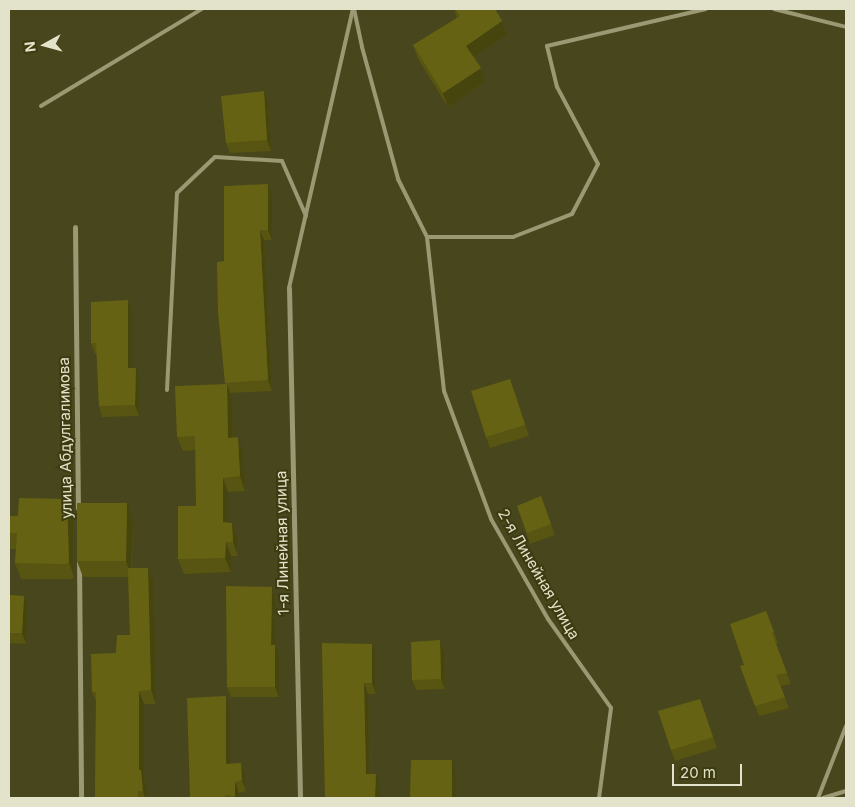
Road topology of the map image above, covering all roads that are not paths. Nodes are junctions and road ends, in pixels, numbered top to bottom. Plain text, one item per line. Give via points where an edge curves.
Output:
1 (202, 9) edge
2 (353, 9) edge
3 (706, 9) edge
4 (774, 9) edge
5 (846, 27) edge
6 (40, 106) dead end
7 (306, 216) junction
8 (75, 227) dead end
9 (427, 237) junction
10 (289, 288) joint
11 (167, 390) dead end
12 (78, 513) edge
13 (79, 552) edge
14 (846, 726) edge
15 (846, 792) edge
16 (82, 798) edge
17 (300, 798) edge
18 (598, 798) edge
19 (818, 798) edge
20 (823, 798) edge

1 - 6 lane
2 - 7 lane
2 - 9 lane via 398,179
3 - 9 lane via 547,46 557,87 598,164 572,214 513,236
4 - 5 lane
7 - 10 lane
7 - 11 lane via 282,161 215,157 177,194
8 - 12 street, улица Абдулгалимова
9 - 18 lane, 2-я Линейная улица via 444,391 491,519 548,619 610,708
10 - 17 street, 1-я Линейная улица
13 - 16 street
14 - 19 lane
15 - 20 lane

